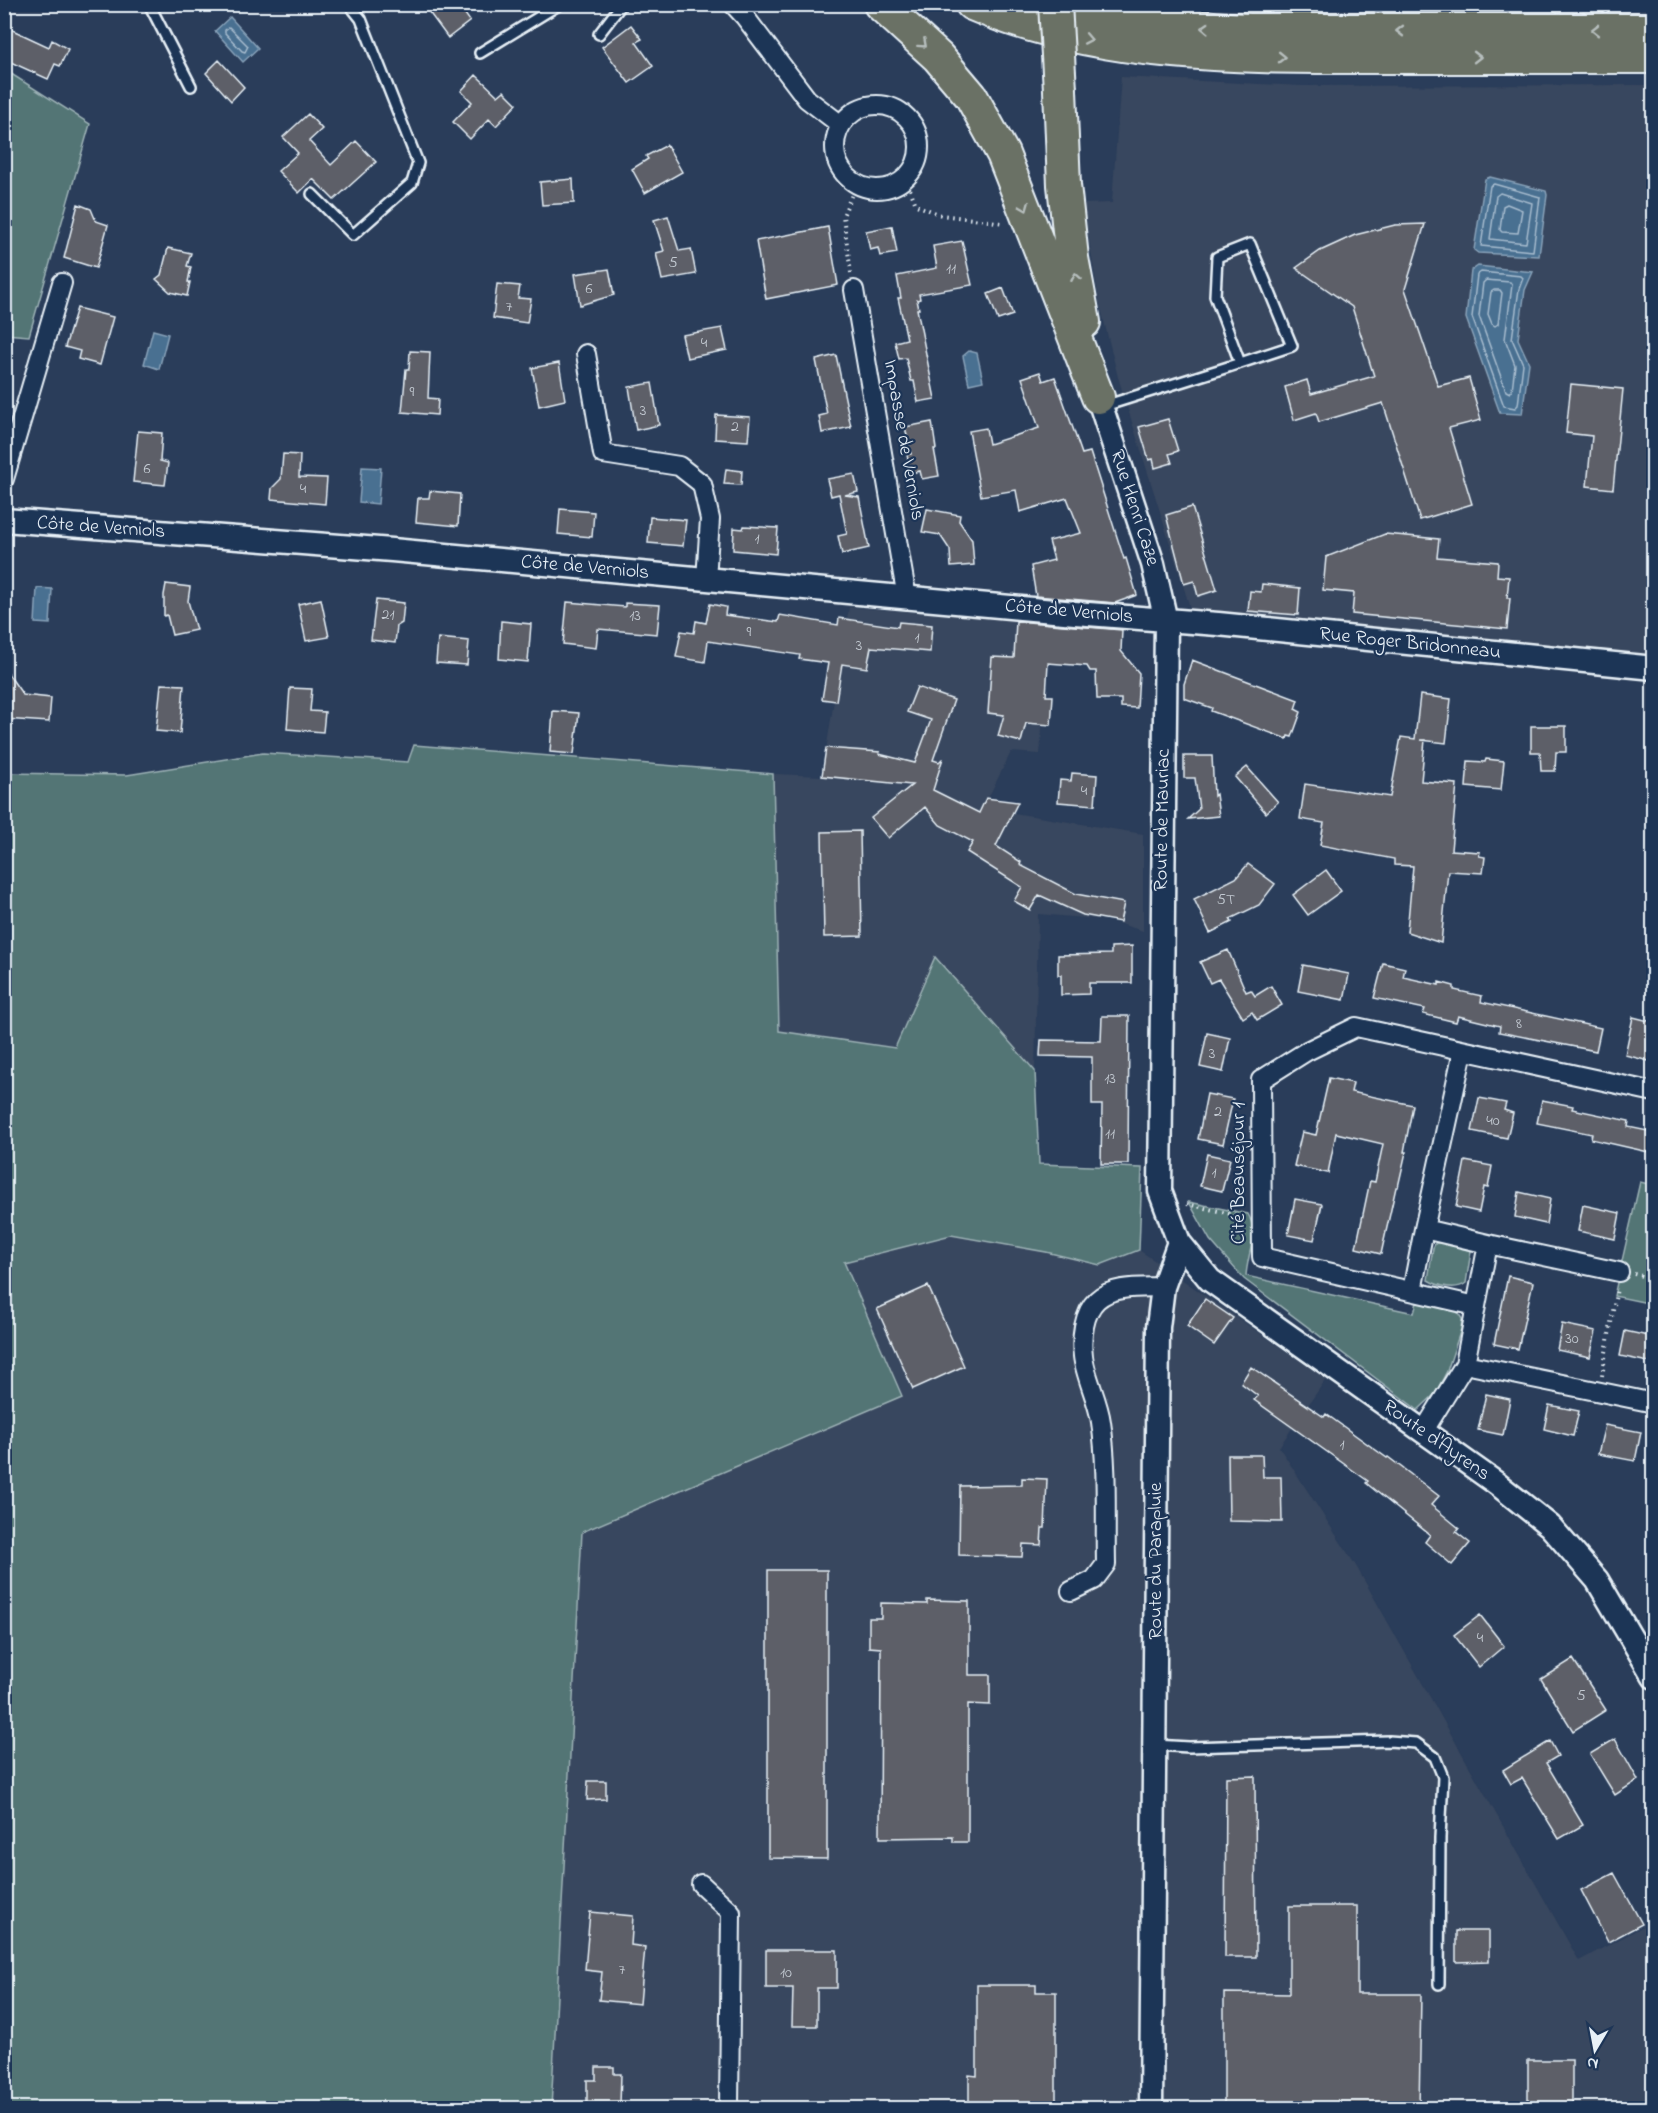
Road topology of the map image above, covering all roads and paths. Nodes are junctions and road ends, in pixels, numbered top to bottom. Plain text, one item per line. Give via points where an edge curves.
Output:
1 (106, 4) edge
2 (123, 4) edge
3 (149, 4) edge
4 (349, 4) edge
5 (560, 4) edge
6 (622, 4) edge
7 (733, 4) edge
8 (880, 4) edge
9 (972, 4) edge
10 (1055, 4) edge
11 (1060, 4) edge
12 (1653, 30) edge
13 (598, 34) dead end
14 (480, 53) dead end
15 (1653, 57) edge
16 (191, 86) dead end
17 (841, 125) junction
18 (906, 178) junction
19 (856, 184) junction
20 (312, 194) dead end
21 (1031, 225) junction
22 (62, 283) dead end
23 (854, 290) joint
24 (586, 354) dead end
25 (1240, 363) junction
26 (1099, 402) junction
27 (4, 479) edge
28 (4, 520) edge
29 (706, 580) junction
30 (907, 598) junction
31 (1166, 621) junction
32 (1653, 668) edge
33 (1463, 1051) junction
34 (1653, 1092) edge
35 (1164, 1201) junction
36 (1262, 1221) junction
37 (1424, 1229) junction
38 (1179, 1242) junction
39 (1488, 1244) junction
40 (1619, 1272) joint
41 (1163, 1287) junction
42 (1412, 1292) junction
43 (1476, 1306) junction
44 (1466, 1364) junction
45 (1599, 1392) junction
46 (1653, 1403) edge
47 (1423, 1432) junction
48 (1071, 1591) dead end
49 (1653, 1677) edge
50 (1154, 1745) junction
51 (701, 1884) dead end
52 (1439, 1984) dead end
53 (729, 2109) edge
54 (1151, 2109) edge

1 - 2 lane
3 - 16 lane
4 - 20 lane via 361,19 418,163 412,183 353,235
5 - 14 lane
6 - 13 lane
7 - 17 street via 807,99
8 -> 21 highway via 938,57 971,96 1003,154
9 -> 15 highway via 1071,36 1175,53 1278,57
26 -> 10 highway, bridge via 1072,258 1064,185
12 -> 11 highway via 1216,28 1143,22
17 - 18 street via 850,114 877,105 904,115 918,139 919,154
17 - 19 street via 836,138 838,164
18 - 19 street via 882,189
18 - 21 path via 916,205 941,215
19 - 23 path via 843,216
21 - 26 highway
22 - 27 street
23 - 30 street, Impasse de Verniols
24 - 29 street via 603,454 679,466 702,484 710,519
25 - 25 lane via 1292,346 1250,244 1217,257 1215,296
25 - 26 lane
26 - 31 street, Rue Henri Caze via 1153,564
28 - 29 street, Côte de Verniols via 392,550
29 - 30 street, Côte de Verniols
30 - 31 street, Côte de Verniols
31 - 32 street, Rue Roger Bridonneau
31 - 35 street, Route de Mauriac via 1160,1191
33 - 34 street, Cité Beauséjour 1
33 - 36 street, Cité Beauséjour 1 via 1356,1027 1261,1080
33 - 37 street
35 - 36 path
35 - 38 street
36 - 42 street, Cité Beauséjour 1 via 1262,1257
37 - 39 street
37 - 42 street
38 - 41 street, Route du Parapluie
38 - 47 street, Route d'Ayrens via 1210,1280
39 - 40 street
39 - 43 street
40 - 45 path
41 - 48 street via 1113,1291 1097,1300 1087,1316 1083,1358 1099,1407 1104,1442 1106,1564 1094,1580
41 - 50 street, Route du Parapluie via 1158,1327
42 - 43 street, Cité Beauséjour 1
43 - 44 street
44 - 45 street
44 - 47 street
45 - 46 street
47 - 49 street, Route d'Ayrens via 1550,1526 1598,1580
50 - 52 lane via 1389,1741 1416,1743 1435,1757 1443,1777 1444,1794
50 - 54 street, Route du Parapluie
51 - 53 street via 732,1912

